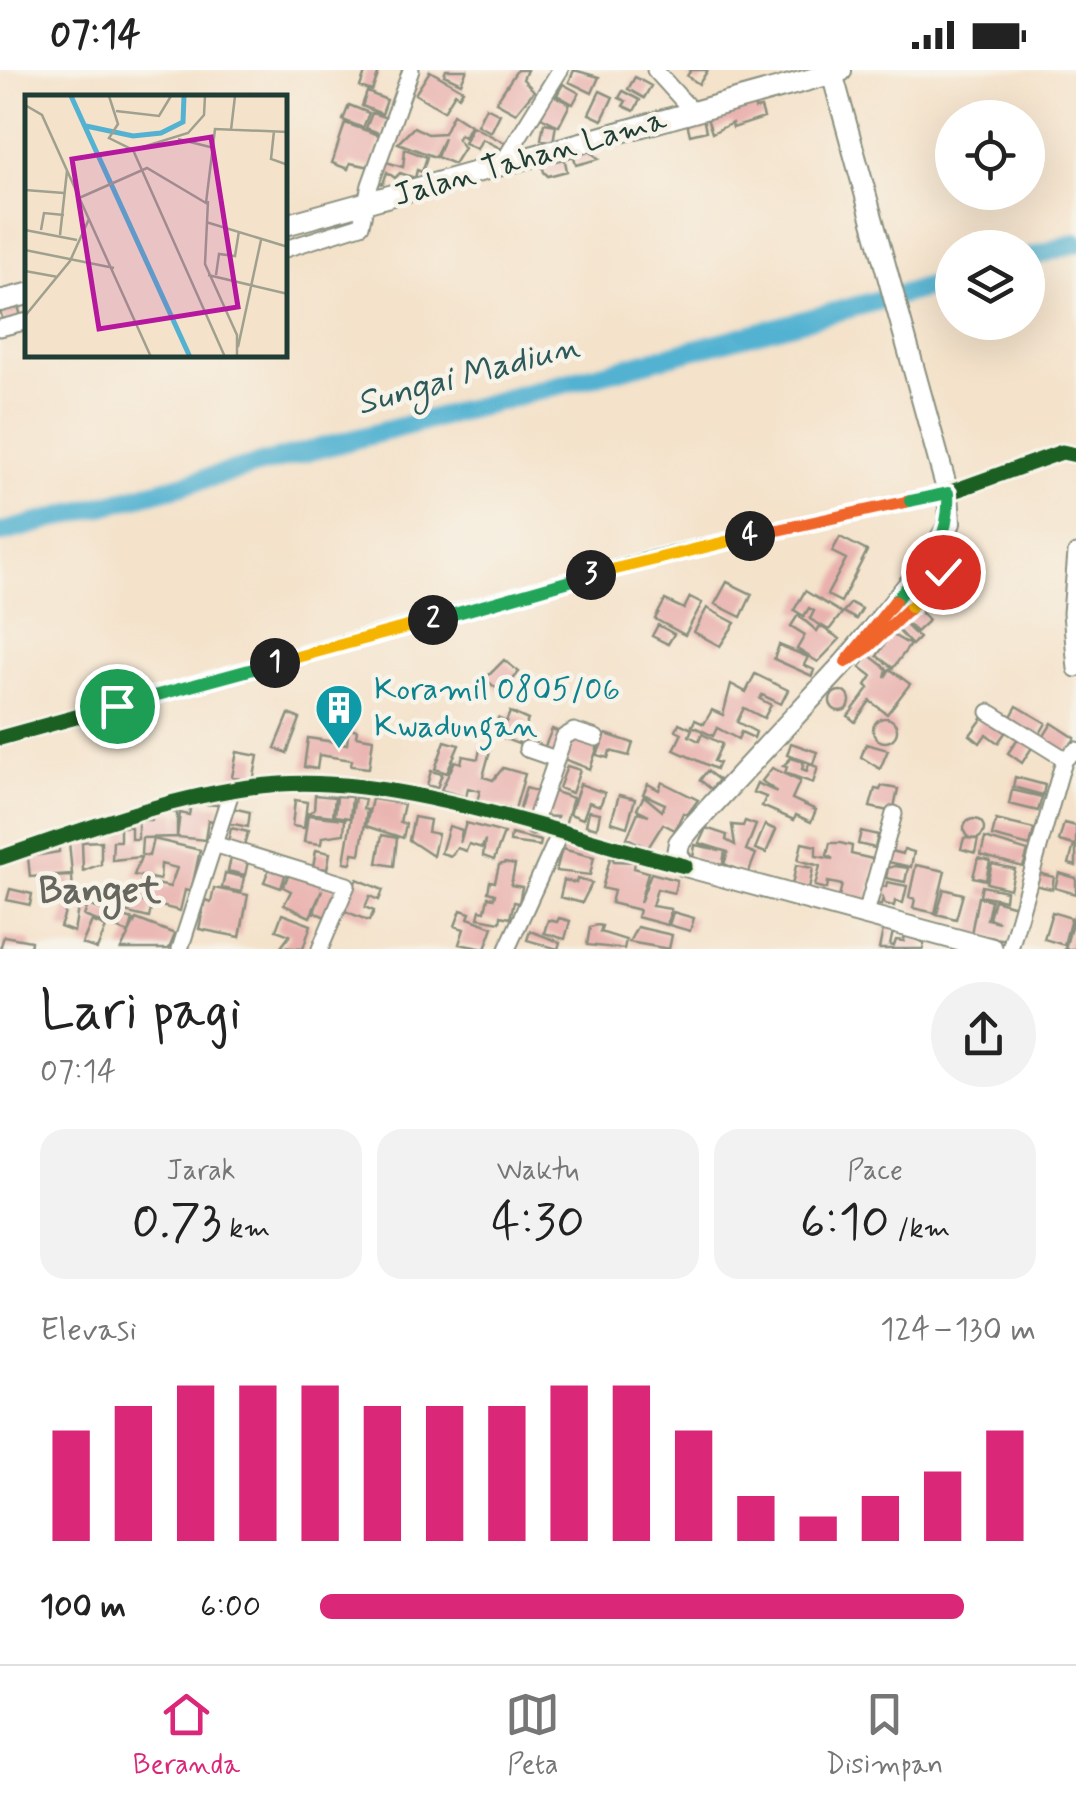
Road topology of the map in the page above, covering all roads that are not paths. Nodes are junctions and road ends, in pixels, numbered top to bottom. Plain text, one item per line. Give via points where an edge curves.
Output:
1 (411, 70) edge
2 (560, 70) edge
3 (655, 70) edge
4 (837, 72) edge
5 (693, 112) junction
6 (500, 167) junction
7 (364, 204) junction
8 (288, 225) edge
9 (288, 248) edge
10 (25, 295) edge
11 (0, 301) edge
12 (25, 321) edge
13 (0, 328) edge
14 (1074, 452) edge
15 (948, 493) junction
16 (1076, 553) edge
17 (943, 572) dead end
18 (846, 662) junction
19 (1076, 669) edge
20 (989, 712) dead end
21 (0, 738) edge
22 (596, 738) dead end
23 (527, 749) dead end
24 (1070, 754) edge
25 (556, 759) junction
26 (231, 792) junction
27 (894, 814) dead end
28 (533, 827) junction
29 (560, 835) junction
30 (679, 843) junction
31 (217, 845) junction
32 (649, 857) junction
33 (0, 858) edge
34 (685, 866) junction
35 (866, 913) junction
36 (180, 949) edge
37 (320, 949) edge
38 (506, 949) edge
39 (992, 949) edge
40 (1010, 949) edge

1 - 7 street
2 - 6 street
3 - 5 street
4 - 5 main road, Jalan Tahan Lama
4 - 15 main road
5 - 6 main road, Jalan Tahan Lama
6 - 7 main road, Jalan Tahan Lama
7 - 8 main road, Jalan Tahan Lama
7 - 9 street via 358,228
10 - 11 main road
12 - 13 street
14 - 15 street
15 - 18 main road via 950,523 940,544
15 - 21 street via 656,557
16 - 19 street
17 - 18 street
18 - 30 main road
20 - 24 street
22 - 25 street via 570,731
23 - 25 street
24 - 40 street
25 - 28 street
26 - 28 street via 336,784 415,795
26 - 31 street
26 - 33 street
27 - 35 street
28 - 29 street
29 - 32 street
29 - 38 street
30 - 32 street
30 - 34 main road
31 - 36 street
31 - 37 street via 346,885
32 - 34 street
34 - 35 main road
35 - 39 main road

